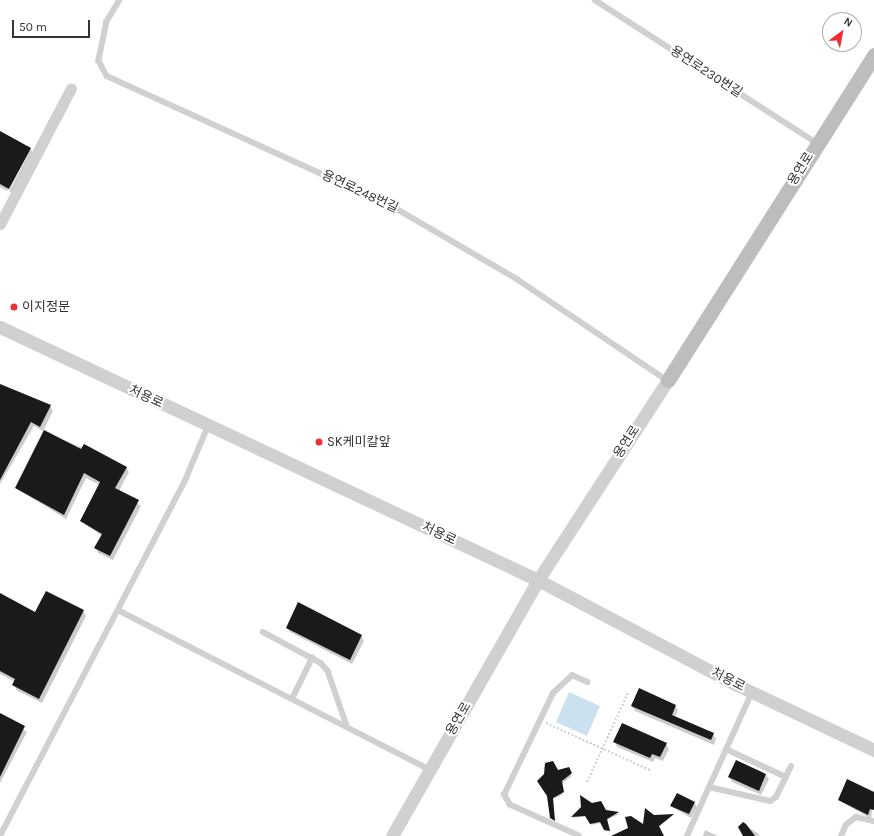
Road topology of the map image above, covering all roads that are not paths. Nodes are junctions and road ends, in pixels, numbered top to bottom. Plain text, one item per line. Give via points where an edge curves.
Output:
1 (120, 0) edge
2 (595, 0) edge
3 (874, 56) edge
4 (72, 88) dead end
5 (817, 144) junction
6 (0, 224) edge
7 (0, 326) edge
8 (668, 380) junction
9 (208, 426) junction
10 (538, 580) junction
11 (118, 610) junction
12 (264, 632) dead end
13 (312, 658) junction
14 (588, 682) dead end
15 (752, 691) junction
16 (292, 699) junction
17 (348, 728) junction
18 (726, 749) junction
19 (874, 750) edge
20 (791, 766) dead end
21 (431, 770) junction
22 (786, 777) junction
23 (709, 787) junction
24 (874, 821) edge
25 (0, 836) edge
26 (392, 836) edge
27 (579, 836) edge
28 (687, 836) edge
29 (841, 836) edge

1 - 8 lane, 용연로248번길 via 107,22 99,61 107,76 390,205 517,279
2 - 5 lane, 용연로230번길
3 - 5 main road, 용연로
4 - 6 street
5 - 8 main road, 용연로
7 - 9 street, 처용로
8 - 10 street, 용연로
9 - 10 street, 처용로
9 - 11 lane via 186,478
10 - 15 street, 처용로
10 - 21 street, 용연로
11 - 16 lane
11 - 25 lane
12 - 13 lane
13 - 16 lane
13 - 17 lane via 328,671 342,720
14 - 27 lane via 572,674 567,676 553,693 505,789 506,801
15 - 18 lane
15 - 19 street, 처용로
16 - 17 lane
17 - 21 lane
18 - 22 lane
18 - 23 lane
20 - 22 lane
21 - 26 street, 용연로
22 - 23 lane via 776,798 770,801
23 - 28 lane
24 - 29 lane via 856,817 846,825

